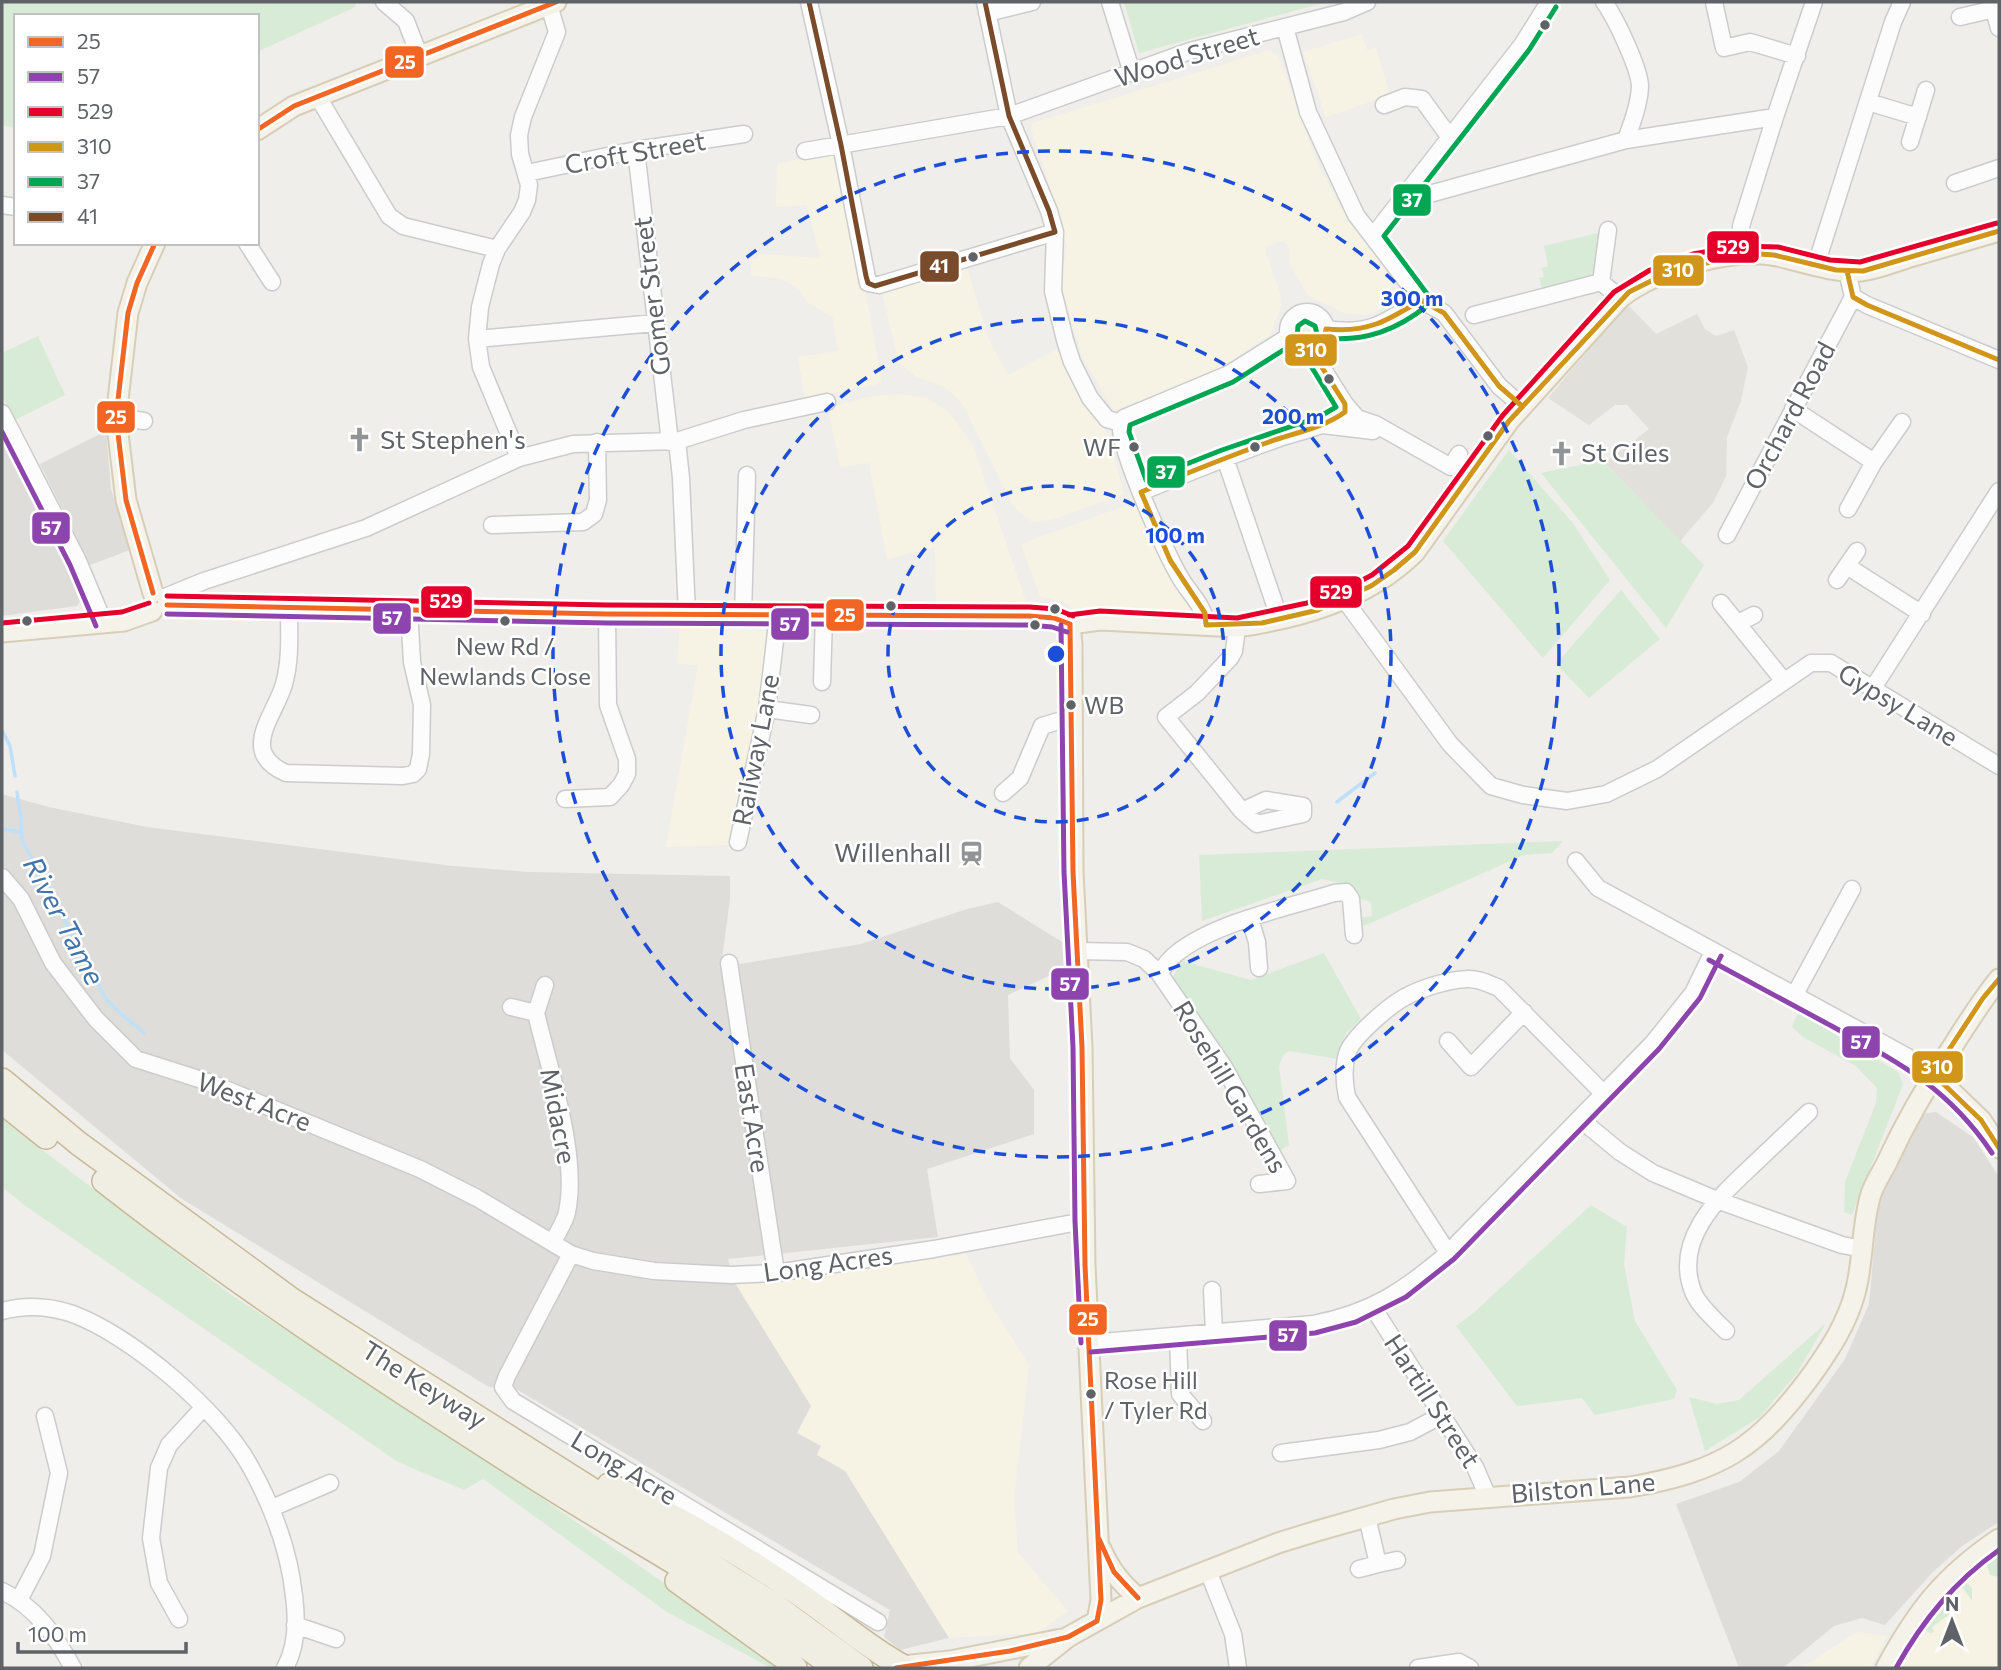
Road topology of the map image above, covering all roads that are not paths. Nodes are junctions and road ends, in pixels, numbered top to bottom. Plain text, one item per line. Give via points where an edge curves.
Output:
1 (384, 2) edge
2 (809, 2) edge
3 (1032, 2) edge
4 (1110, 2) edge
5 (1367, 2) edge
6 (1549, 2) edge
7 (1604, 2) edge
8 (1714, 2) edge
9 (1814, 2) edge
10 (1902, 2) edge
11 (552, 3) edge
12 (986, 8) edge
13 (1997, 9) edge
14 (1960, 17) dead end
15 (1285, 27) junction
16 (1999, 28) edge
17 (419, 55) junction
18 (1797, 56) junction
19 (1132, 73) junction
20 (1926, 90) dead end
21 (318, 97) junction
22 (1868, 102) junction
23 (1384, 105) dead end
24 (1009, 116) junction
25 (1774, 117) junction
26 (1918, 117) junction
27 (259, 129) edge
28 (744, 134) dead end
29 (1451, 139) junction
30 (1626, 140) junction
31 (1910, 142) dead end
32 (841, 145) junction
33 (636, 150) junction
34 (805, 150) dead end
35 (1997, 169) edge
36 (527, 173) junction
37 (1955, 183) dead end
38 (1999, 188) edge
39 (1405, 194) junction
40 (1608, 230) dead end
41 (1999, 231) edge
42 (1055, 232) junction
43 (1373, 236) junction
44 (154, 245) edge
45 (248, 245) edge
46 (497, 249) junction
47 (1744, 253) junction
48 (1816, 265) junction
49 (1847, 271) junction
50 (272, 282) dead end
51 (1601, 282) junction
52 (1853, 297) junction
53 (1620, 298) junction
54 (1421, 300) junction
55 (1474, 314) dead end
56 (655, 323) junction
57 (1326, 329) junction
58 (1288, 337) junction
59 (477, 339) junction
60 (1311, 350) junction
61 (1999, 360) edge
62 (827, 402) dead end
63 (1345, 404) junction
64 (1522, 406) junction
65 (1793, 410) junction
66 (2, 413) edge
67 (116, 417) junction
68 (144, 421) dead end
69 (1902, 422) dead end
70 (1121, 423) junction
71 (1323, 425) junction
72 (1387, 432) junction
73 (673, 441) junction
74 (597, 442) junction
75 (519, 458) junction
76 (1225, 458) junction
77 (1874, 462) junction
78 (1452, 466) dead end
79 (747, 475) dead end
80 (1999, 491) edge
81 (1141, 492) junction
82 (1848, 509) dead end
83 (492, 524) dead end
84 (1727, 535) dead end
85 (1857, 551) dead end
86 (1847, 566) junction
87 (1837, 580) dead end
88 (1344, 599) junction
89 (157, 601) junction
90 (1721, 603) dead end
91 (289, 608) junction
92 (409, 610) junction
93 (607, 614) junction
94 (687, 614) junction
95 (1922, 614) junction
96 (743, 615) junction
97 (778, 615) junction
98 (824, 615) junction
99 (1754, 615) dead end
100 (1280, 620) junction
101 (111, 621) junction
102 (1738, 623) junction
103 (1070, 624) junction
104 (1206, 625) junction
105 (1237, 627) junction
106 (2, 632) edge
107 (1783, 680) junction
108 (822, 682) dead end
109 (1873, 688) junction
110 (767, 709) junction
111 (811, 715) dead end
112 (1072, 717) junction
113 (1999, 766) edge
114 (1003, 793) dead end
115 (565, 799) dead end
116 (1242, 811) dead end
117 (738, 842) dead end
118 (1576, 861) dead end
119 (2, 877) edge
120 (1831, 891) dead end
121 (1250, 919) junction
122 (1354, 935) dead end
123 (1078, 951) junction
124 (1713, 952) junction
125 (729, 963) dead end
126 (1259, 968) dead end
127 (1159, 973) junction
128 (1999, 979) edge
129 (545, 985) dead end
130 (1794, 996) junction
131 (511, 1007) dead end
132 (1524, 1012) junction
133 (536, 1013) junction
134 (1448, 1041) dead end
135 (1933, 1074) junction
136 (2, 1080) edge
137 (1604, 1094) junction
138 (2, 1102) edge
139 (1809, 1112) dead end
140 (1580, 1119) junction
141 (1999, 1148) edge
142 (1259, 1184) dead end
143 (1717, 1200) junction
144 (1084, 1221) junction
145 (553, 1242) junction
146 (1863, 1249) junction
147 (1448, 1253) junction
148 (571, 1254) junction
149 (776, 1273) junction
150 (1212, 1290) dead end
151 (1372, 1306) junction
152 (2, 1311) edge
153 (1726, 1331) dead end
154 (1214, 1333) junction
155 (1178, 1336) junction
156 (1090, 1343) junction
157 (203, 1408) junction
158 (1442, 1415) junction
159 (46, 1416) dead end
160 (1203, 1421) dead end
161 (1280, 1454) dead end
162 (535, 1455) junction
163 (539, 1480) junction
164 (330, 1483) dead end
165 (1488, 1497) junction
166 (272, 1508) junction
167 (1367, 1517) junction
168 (1097, 1534) junction
169 (1999, 1539) edge
170 (1397, 1560) dead end
171 (1378, 1563) junction
172 (1359, 1569) dead end
173 (1208, 1571) junction
174 (2, 1591) edge
175 (1138, 1598) junction
176 (19, 1600) junction
177 (179, 1619) dead end
178 (1097, 1621) junction
179 (878, 1622) dead end
180 (295, 1625) junction
181 (1069, 1637) junction
182 (336, 1639) dead end
183 (950, 1661) junction
184 (899, 1667) edge
185 (73, 1668) edge
186 (285, 1668) edge
187 (795, 1668) edge
188 (835, 1668) edge
189 (861, 1668) edge
190 (973, 1668) edge
191 (1029, 1668) edge
192 (1238, 1668) edge
193 (1418, 1668) edge
194 (1471, 1668) edge
195 (1886, 1668) edge

1 - 17 street via 406,21
2 - 32 street
3 - 12 street
4 - 19 street
5 - 15 street, Wood Street
6 - 29 street
7 - 30 street via 1640,86
8 - 18 street via 1724,48 1750,42
9 - 18 street
10 - 22 street
11 - 17 main road
11 - 36 street via 557,33 519,135
12 - 24 street
13 - 14 street
13 - 16 street
15 - 19 street, Wood Street via 1190,51
15 - 43 street via 1308,112 1356,215
17 - 21 main road
18 - 25 street
19 - 24 street, Wood Street
20 - 26 street
21 - 27 main road
21 - 46 street via 390,216 403,226
22 - 26 street
22 - 48 street
23 - 29 street via 1405,97 1422,99
24 - 32 street, Wood Street
24 - 42 street
25 - 30 street
25 - 47 street via 1741,226
26 - 31 street
28 - 33 street, Croft Street
29 - 39 street
30 - 39 street via 1415,198
32 - 34 street
32 - 42 street via 868,283 878,285
33 - 36 street, Croft Street
33 - 56 street, Gomer Street
35 - 37 street
35 - 38 street
36 - 46 street via 527,200
39 - 43 street
40 - 51 street
41 - 49 main road via 1886,265
42 - 70 street via 1053,291 1072,362 1100,412
43 - 54 street
44 - 67 main road via 128,313
45 - 50 street
46 - 59 street via 480,307
47 - 48 main road
47 - 53 main road via 1665,274
48 - 49 main road
49 - 52 street
51 - 53 street
51 - 55 street
52 - 61 street
52 - 65 street, Orchard Road
53 - 64 main road
54 - 57 street via 1374,329
54 - 64 street via 1444,313 1499,386
56 - 59 street
56 - 73 street, Gomer Street
57 - 58 street via 1321,318 1303,312 1292,319
57 - 60 street via 1324,341
58 - 60 street via 1296,348
58 - 70 street via 1229,374
59 - 75 street via 481,367
60 - 63 street
62 - 73 street
63 - 71 street via 1345,412
63 - 72 street via 1357,418
64 - 88 main road via 1415,552 1386,577
65 - 77 street
65 - 84 street, Orchard Road
66 - 101 street
67 - 68 street
67 - 89 main road via 125,500
69 - 77 street
70 - 81 street via 1120,433
71 - 72 street
71 - 76 street
72 - 78 street
73 - 74 street
73 - 94 street, Gomer Street via 681,478
74 - 75 street
74 - 83 street via 594,514 583,522
75 - 89 street via 366,528
76 - 81 street
76 - 100 street
77 - 82 street
79 - 96 street
80 - 95 street
81 - 104 street via 1170,560 1205,613
85 - 86 street
86 - 87 street
86 - 95 street
88 - 100 main road
88 - 107 street, Gypsy Lane via 1450,744 1491,786 1522,795 1567,801 1606,794 1657,769
89 - 91 main road
89 - 101 main road
90 - 102 street
91 - 92 main road
91 - 92 street via 284,685 263,730 263,752 286,773 377,775 413,774 420,761 422,705 412,662
92 - 93 main road
93 - 94 main road
93 - 115 street via 608,705 627,759 627,774 610,797
94 - 96 main road
95 - 109 street
96 - 97 main road
97 - 98 main road
97 - 110 street, Railway Lane
98 - 103 main road via 1029,616
98 - 108 street
99 - 102 street
100 - 105 main road
101 - 106 main road
102 - 107 street
103 - 104 main road via 1100,620
103 - 112 main road
104 - 105 main road
105 - 116 street via 1230,657 1197,693 1166,717
107 - 109 street, Gypsy Lane via 1811,663 1831,663
109 - 113 street, Gypsy Lane
110 - 111 street
110 - 117 street, Railway Lane
112 - 114 street via 1042,726 1020,778
112 - 123 main road
118 - 124 street via 1598,888
119 - 145 street, West Acre via 21,900 53,963 96,1019 136,1059 219,1087 422,1170
120 - 130 street via 1849,894
121 - 122 street via 1346,892 1354,906
121 - 126 street
121 - 127 street via 1202,937 1176,954
123 - 127 street, Rosehill Gardens via 1127,952
123 - 144 main road
124 - 130 street
124 - 137 street via 1693,993
125 - 149 street, East Acre
127 - 142 street, Rosehill Gardens via 1224,1067 1287,1181
128 - 135 main road, Bilston Lane
129 - 133 street
130 - 135 street
131 - 133 street
132 - 134 street via 1471,1067
132 - 137 street
132 - 147 street via 1499,988 1469,978 1402,999 1362,1032 1347,1051 1343,1077 1347,1097
133 - 145 street, Midacre via 570,1175 567,1214
135 - 141 main road via 1981,1120
135 - 146 main road, Bilston Lane via 1872,1192
136 - 162 highway, The Keyway via 78,1143 292,1300
137 - 140 street
138 - 163 highway, The Keyway via 283,1314
139 - 143 street
140 - 143 street via 1641,1167
140 - 147 street
143 - 146 street
143 - 153 street via 1699,1224 1688,1267 1695,1295
144 - 149 street, Long Acres
144 - 156 main road
145 - 148 street, West Acre
146 - 165 main road, Bilston Lane via 1852,1302 1837,1336 1786,1409 1741,1449 1718,1463 1630,1488
147 - 151 street via 1415,1282
148 - 149 street, Long Acres via 654,1271
148 - 179 street, Long Acre via 507,1376 503,1387 513,1401
150 - 154 street
151 - 154 street via 1313,1324
151 - 158 street, Hartill Street
152 - 157 street via 42,1307 84,1319 152,1360
154 - 155 street
155 - 156 street
155 - 160 street via 1180,1394
156 - 168 main road
157 - 166 street via 227,1432
157 - 177 street via 169,1446 159,1468 150,1538 159,1583
158 - 161 street via 1410,1432 1379,1440
158 - 165 street, Hartill Street via 1481,1476
159 - 176 street via 59,1473 42,1556
162 - 184 highway via 613,1487 708,1538 795,1591
162 - 189 highway, The Keyway via 773,1604
163 - 187 highway
163 - 188 highway, The Keyway via 730,1597
164 - 166 street via 306,1484
165 - 167 main road, Bilston Lane via 1420,1504
166 - 180 street via 288,1556
167 - 171 street
167 - 173 main road, Bilston Lane via 1278,1543
168 - 175 main road via 1110,1569
168 - 178 main road via 1101,1600
169 - 195 main road via 1939,1588 1908,1627
170 - 171 street
171 - 172 street
173 - 175 main road, Bilston Lane
173 - 192 street via 1233,1634
174 - 176 street
175 - 178 main road, Bilston Lane
176 - 185 street via 44,1623
178 - 181 main road, Bilston Lane
180 - 182 street
180 - 186 street via 293,1650
181 - 183 main road
181 - 191 main road
183 - 184 main road
183 - 190 main road
193 - 194 street via 1459,1662

